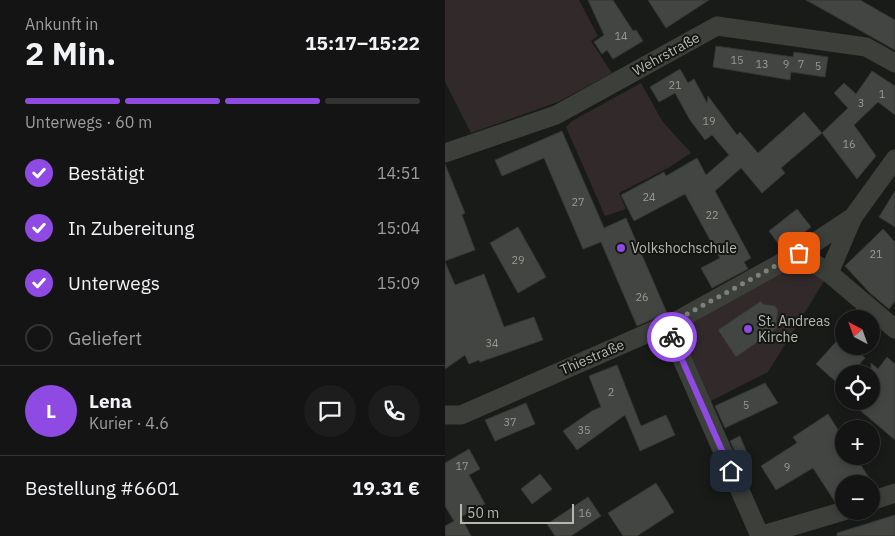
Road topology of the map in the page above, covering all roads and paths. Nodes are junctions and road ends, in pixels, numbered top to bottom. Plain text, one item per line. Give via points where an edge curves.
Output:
1 (895, 63) edge
2 (445, 153) edge
3 (895, 159) edge
4 (853, 217) junction
5 (799, 253) junction
6 (829, 273) junction
7 (667, 325) junction
8 (895, 329) edge
9 (445, 415) edge
10 (895, 492) edge
11 (880, 498) edge
12 (835, 514) edge
13 (760, 536) edge

1 - 2 street, Wehrstraße via 866,47 717,26 556,115
3 - 4 street, Thiestraße
4 - 5 street, Thiestraße
4 - 6 street
5 - 6 street
5 - 7 street, Thiestraße
6 - 8 street
7 - 9 street, Thiestraße via 461,415
7 - 13 street
10 - 11 street
12 - 13 street

